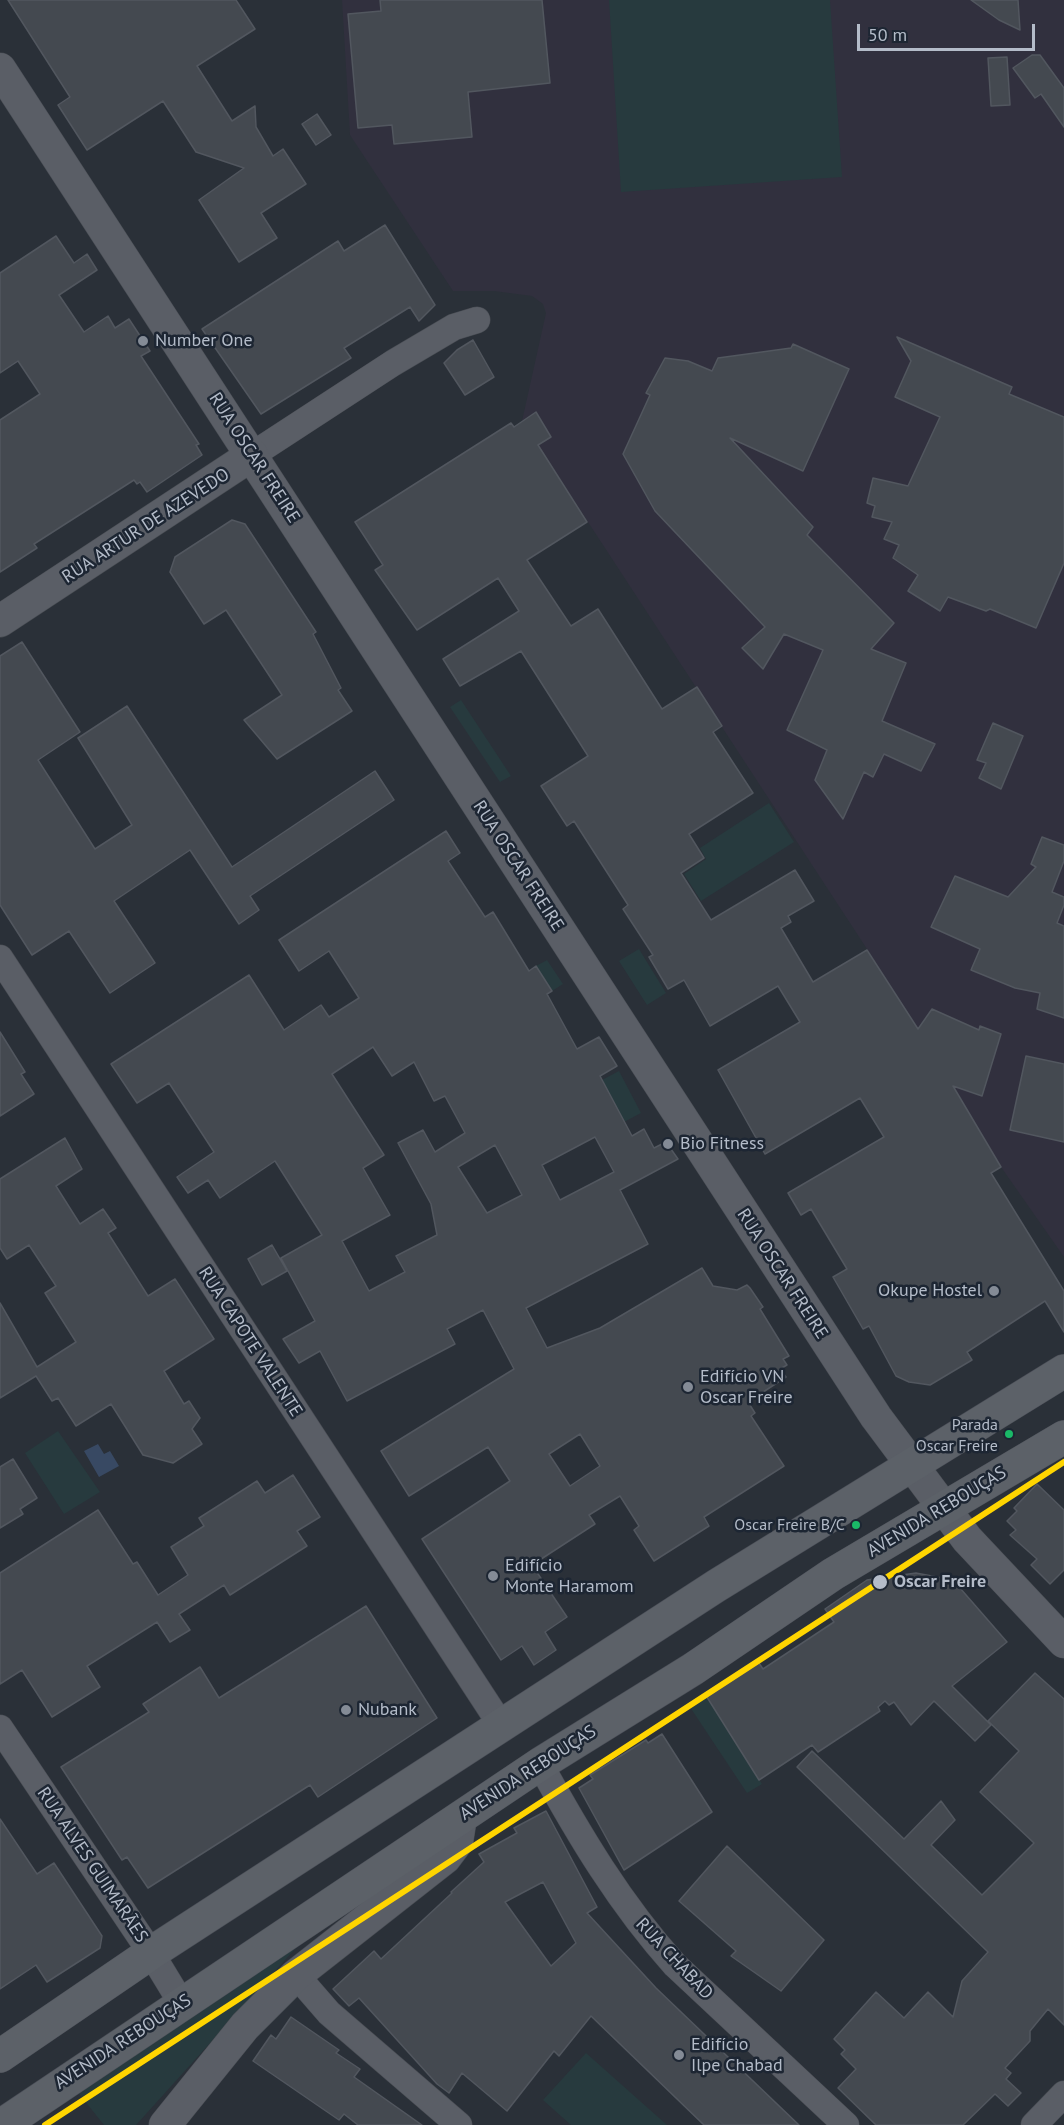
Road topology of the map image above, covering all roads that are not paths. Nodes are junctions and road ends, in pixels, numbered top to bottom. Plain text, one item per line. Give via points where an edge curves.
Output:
1 (0, 69) edge
2 (477, 320) dead end
3 (252, 455) junction
4 (0, 621) edge
5 (0, 958) edge
6 (1064, 1371) edge
7 (1064, 1437) edge
8 (911, 1464) junction
9 (942, 1507) junction
10 (1064, 1642) edge
11 (501, 1725) junction
12 (0, 1728) edge
13 (540, 1764) junction
14 (461, 1817) junction
15 (151, 1953) junction
16 (296, 1975) junction
17 (182, 2004) junction
18 (0, 2056) edge
19 (1064, 2094) edge
20 (2, 2125) edge
21 (165, 2125) edge
22 (459, 2125) edge
23 (846, 2125) edge
24 (1034, 2125) edge

1 - 3 street, RUA OSCAR FREIRE
2 - 3 street, RUA ARTUR DE AZEVEDO via 454,327 393,363
3 - 4 street, RUA ARTUR DE AZEVEDO
3 - 8 street, RUA OSCAR FREIRE via 786,1281
5 - 11 street, RUA CAPOTE VALENTE
6 - 8 main road
7 - 9 main road, AVENIDA REBOUÇAS
8 - 9 street, RUA OSCAR FREIRE
8 - 11 main road
9 - 10 street, RUA OSCAR FREIRE via 982,1556
9 - 13 main road, AVENIDA REBOUÇAS
11 - 15 main road
12 - 15 street, RUA ALVES GUIMARÃES
13 - 14 main road, AVENIDA REBOUÇAS
13 - 23 street, RUA CHABAD via 607,1877 652,1940
14 - 16 street via 457,1842 445,1858
14 - 17 main road, AVENIDA REBOUÇAS
15 - 17 street, RUA ALVES GUIMARÃES
15 - 18 main road
16 - 21 street via 245,2026
16 - 22 street via 329,2013
17 - 20 main road, AVENIDA REBOUÇAS
19 - 24 street

